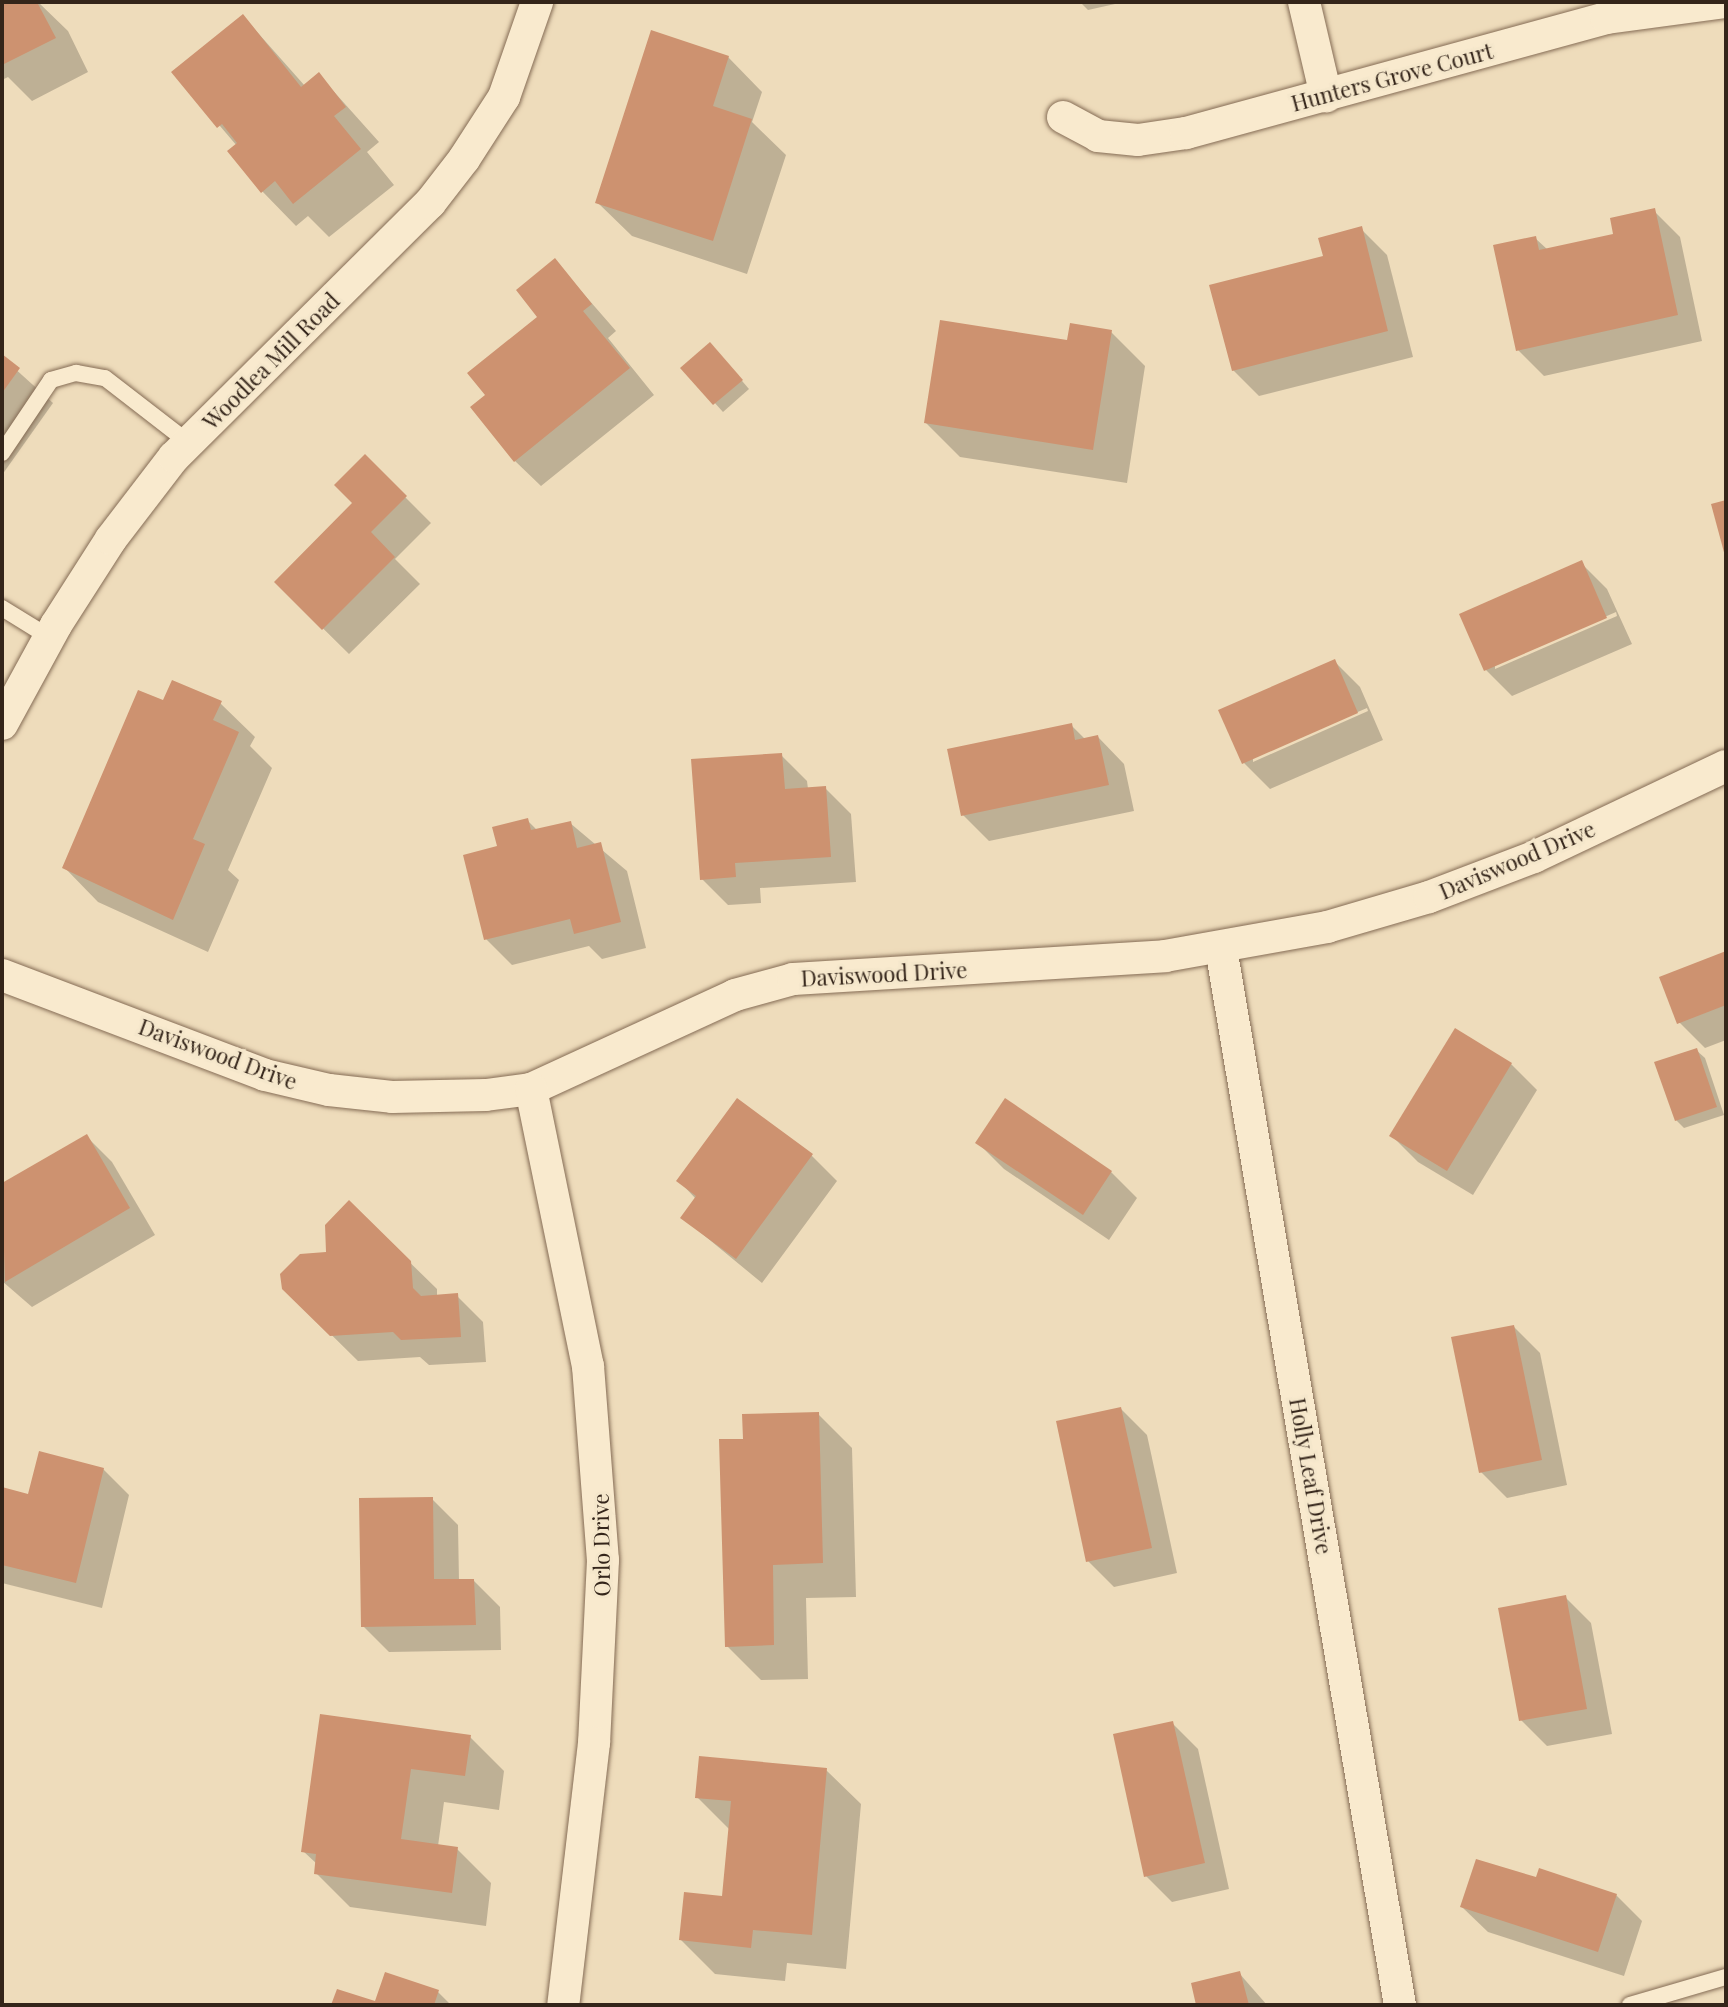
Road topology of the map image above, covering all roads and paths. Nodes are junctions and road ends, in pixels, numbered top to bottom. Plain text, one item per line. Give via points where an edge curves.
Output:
1 (537, 2) edge
2 (1304, 2) edge
3 (1725, 2) edge
4 (1326, 96) junction
5 (1063, 117) dead end
6 (189, 443) junction
7 (2, 453) edge
8 (2, 608) edge
9 (49, 637) junction
10 (2, 724) edge
11 (1726, 766) edge
12 (1221, 948) junction
13 (2, 975) edge
14 (531, 1089) junction
15 (1726, 1977) edge
16 (563, 2005) edge
17 (1400, 2005) edge
18 (1630, 2005) edge

1 - 6 street, Woodlea Mill Road via 504,97 430,203
2 - 4 street
3 - 4 street, Hunters Grove Court via 1606,18
4 - 5 street, Hunters Grove Court via 1186,133 1138,140 1098,136
6 - 7 lane via 105,378 76,373 51,380
6 - 9 street, Woodlea Mill Road via 111,539
8 - 9 lane
9 - 10 street, Woodlea Mill Road
11 - 12 street, Daviswood Drive via 1534,857 1429,897 1327,927
12 - 14 street, Daviswood Drive via 1003,968 793,979 735,995
12 - 17 street, Holly Leaf Drive
13 - 14 street, Daviswood Drive via 265,1075 329,1090 392,1097
14 - 16 street, Orlo Drive via 588,1366 603,1560 594,1743
15 - 18 lane

